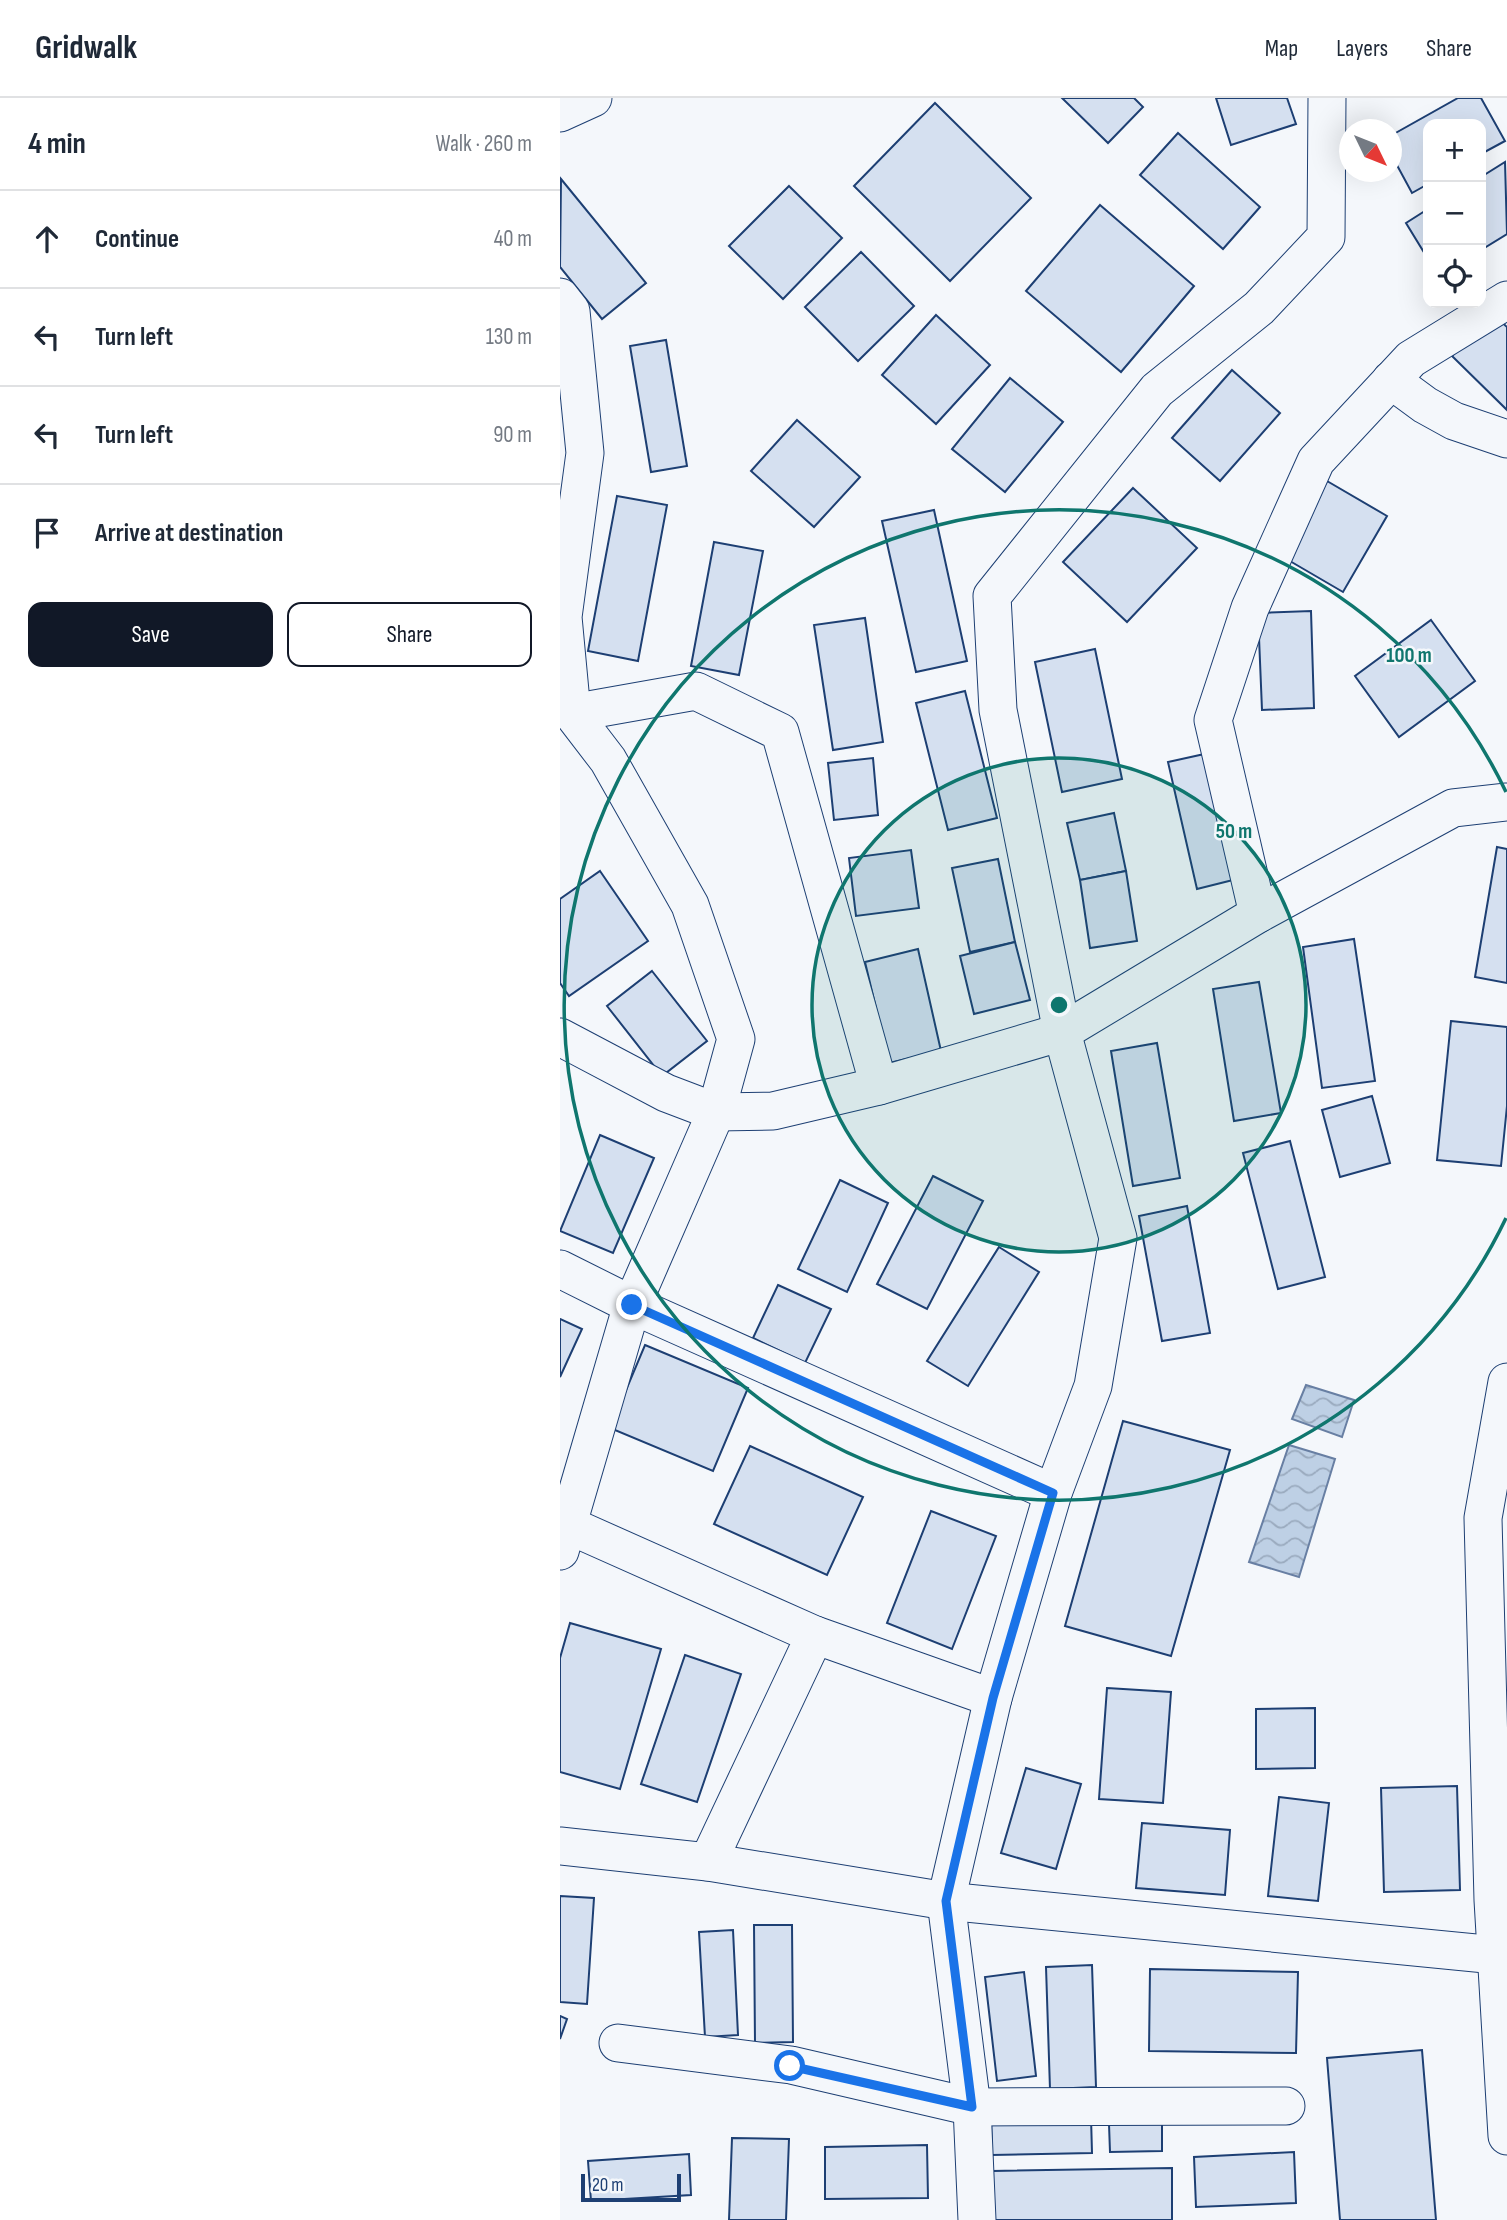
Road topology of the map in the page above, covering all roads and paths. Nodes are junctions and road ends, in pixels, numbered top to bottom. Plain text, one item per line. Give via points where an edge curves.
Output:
1 (593, 98) edge
2 (1327, 98) edge
3 (560, 113) edge
4 (560, 297) edge
5 (1507, 300) edge
6 (1391, 380) junction
7 (1507, 439) edge
8 (572, 713) junction
9 (1507, 802) edge
10 (1258, 914) junction
11 (1062, 1032) junction
12 (560, 1037) edge
13 (879, 1086) junction
14 (716, 1112) junction
15 (560, 1269) edge
16 (632, 1305) junction
17 (1507, 1382) edge
18 (1053, 1493) junction
19 (564, 1538) edge
20 (815, 1635) junction
21 (993, 1698) junction
22 (560, 1846) edge
23 (708, 1862) junction
24 (946, 1901) junction
25 (1496, 1955) junction
26 (1504, 2033) edge
27 (618, 2043) dead end
28 (1286, 2106) dead end
29 (972, 2107) junction
30 (1507, 2136) edge
31 (977, 2220) edge

1 - 3 street
2 - 11 street via 1326,237 1259,308 1157,390 992,596 998,710
4 - 8 street via 571,311 585,453 563,617
5 - 6 street via 1411,359
6 - 7 street via 1454,421
6 - 10 street via 1316,461 1250,608 1213,720
8 - 13 street via 696,691 780,732
8 - 14 street via 608,760 690,905 736,1039
9 - 10 street via 1453,808
10 - 11 street
11 - 13 street
11 - 18 street via 1118,1238 1093,1386
12 - 14 street via 666,1093
13 - 14 street via 773,1111
14 - 16 street
15 - 16 street
16 - 18 street
16 - 19 street
17 - 25 street via 1483,1518
18 - 21 street
19 - 20 street
20 - 21 street
20 - 23 street
21 - 24 street
22 - 23 street
23 - 24 street
24 - 25 street
24 - 29 street
25 - 26 street
26 - 30 street
27 - 29 street via 790,2066
28 - 29 street
29 - 31 street

